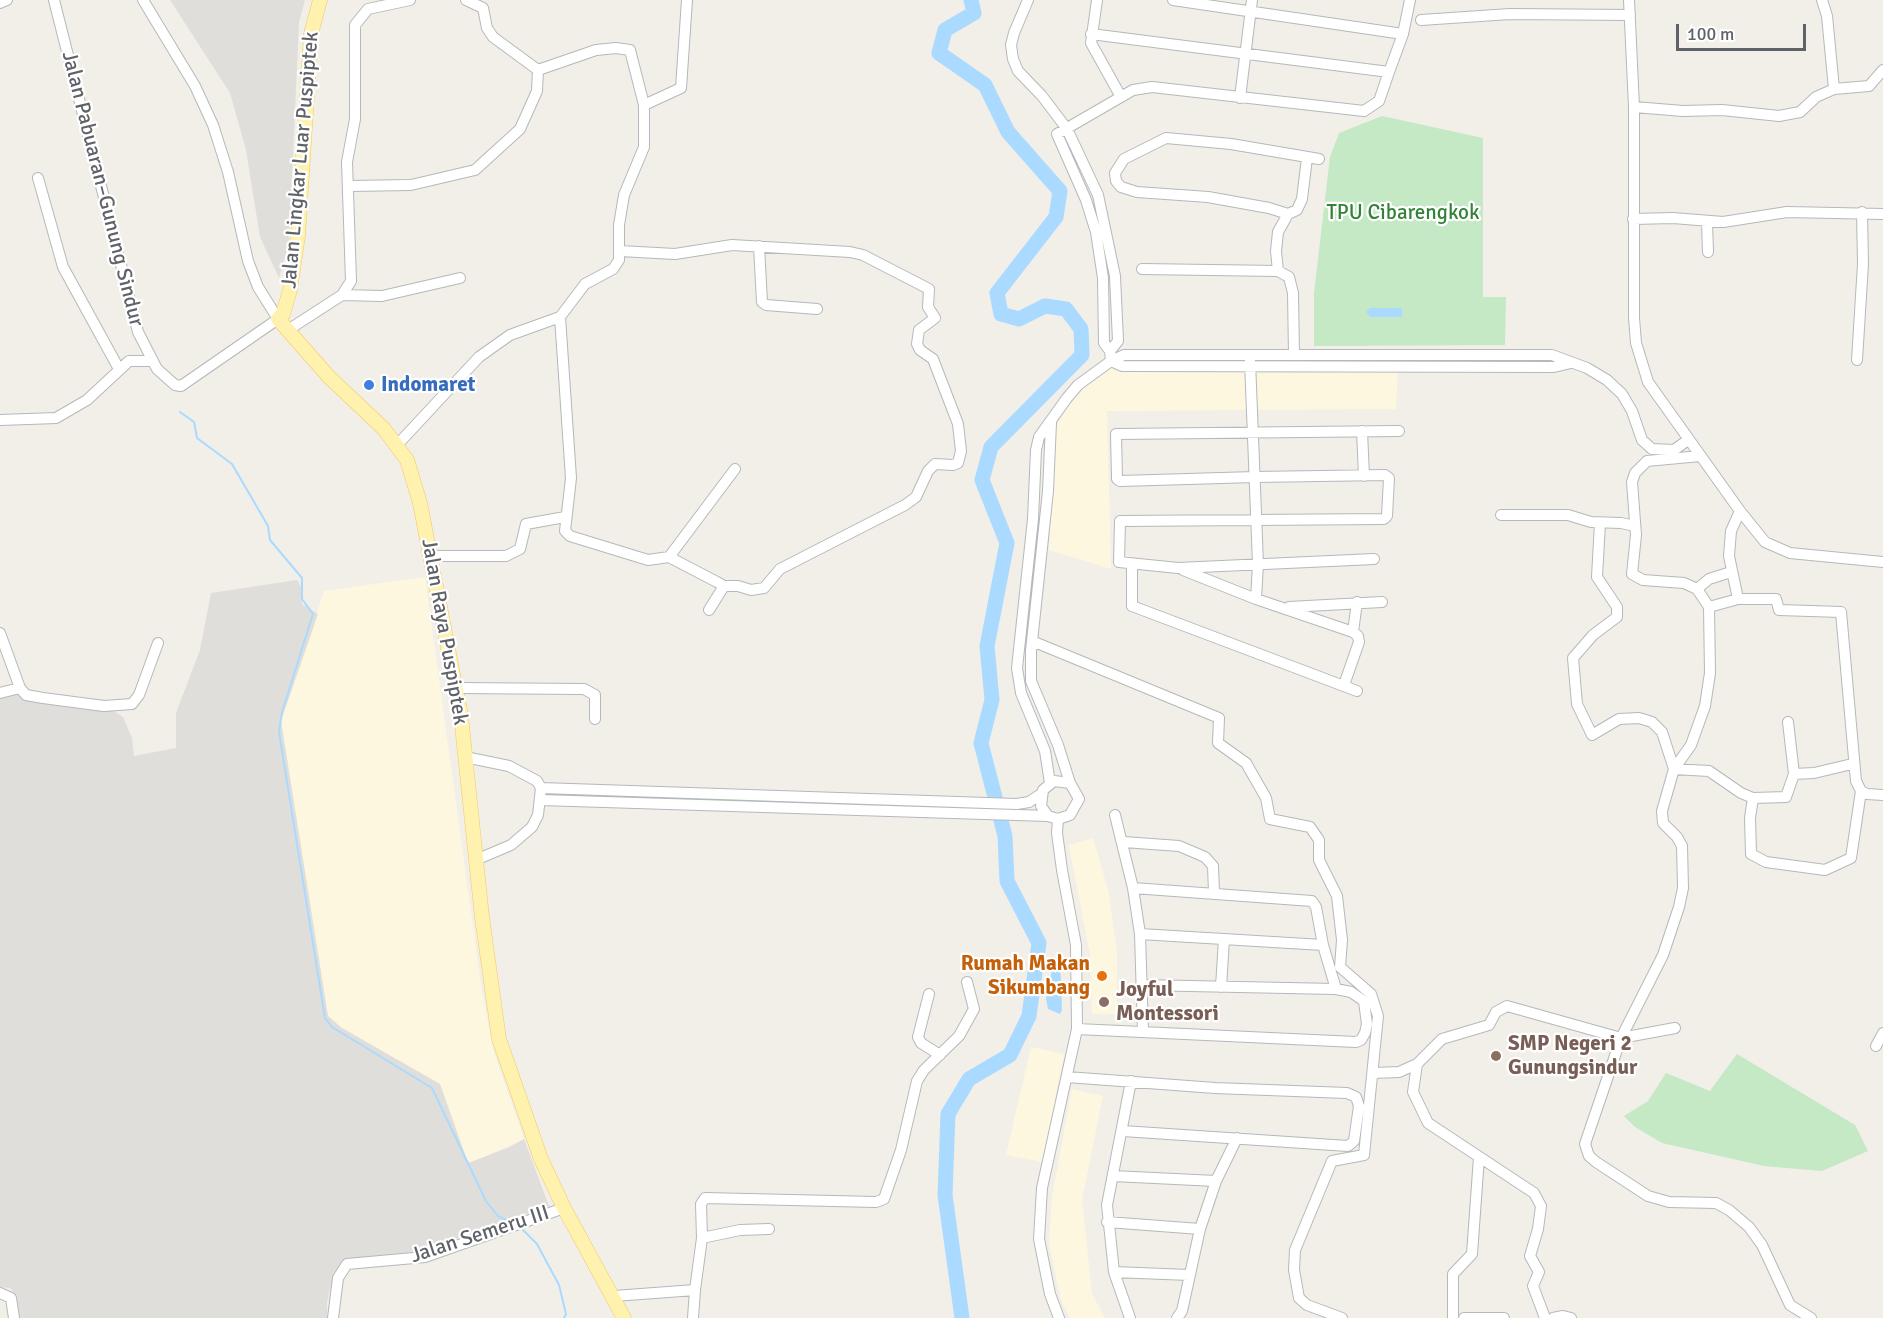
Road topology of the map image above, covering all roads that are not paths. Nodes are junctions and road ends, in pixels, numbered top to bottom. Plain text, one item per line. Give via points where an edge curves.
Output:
1 (7, 0) edge
2 (54, 0) edge
3 (143, 0) edge
4 (320, 0) edge
5 (410, 0) edge
6 (466, 0) edge
7 (687, 0) edge
8 (1028, 0) edge
9 (1097, 0) edge
10 (1173, 0) edge
11 (1410, 0) edge
12 (1629, 0) edge
13 (1822, 0) edge
14 (0, 3) edge
15 (1251, 5) edge
16 (1630, 15) junction
17 (1421, 20) dead end
18 (1090, 34) junction
19 (1403, 34) junction
20 (1245, 52) junction
21 (538, 70) junction
22 (1883, 70) edge
23 (1389, 72) junction
24 (1834, 89) junction
25 (1121, 97) junction
26 (1240, 98) junction
27 (644, 105) junction
28 (1634, 107) junction
29 (1066, 129) junction
30 (1307, 158) junction
31 (1319, 159) dead end
32 (38, 178) dead end
33 (349, 186) junction
34 (1862, 212) junction
35 (1288, 214) junction
36 (1883, 214) edge
37 (1633, 219) junction
38 (1707, 222) junction
39 (759, 246) junction
40 (620, 251) junction
41 (1708, 252) dead end
42 (1142, 268) dead end
43 (1278, 271) junction
44 (1115, 276) junction
45 (460, 278) dead end
46 (1102, 278) junction
47 (342, 295) junction
48 (817, 309) dead end
49 (560, 317) junction
50 (279, 319) junction
51 (288, 330) junction
52 (1294, 354) junction
53 (1111, 356) junction
54 (1250, 360) junction
55 (1348, 360) junction
56 (1857, 360) dead end
57 (152, 361) junction
58 (119, 369) junction
59 (0, 420) edge
60 (1051, 423) junction
61 (1254, 431) junction
62 (1362, 431) junction
63 (1399, 431) dead end
64 (1689, 440) junction
65 (398, 444) junction
66 (1700, 456) junction
67 (735, 469) dead end
68 (1364, 476) junction
69 (1255, 477) junction
70 (1034, 491) junction
71 (1048, 491) junction
72 (1740, 511) junction
73 (1501, 515) dead end
74 (565, 517) junction
75 (1256, 520) junction
76 (1600, 523) junction
77 (1635, 526) junction
78 (431, 556) junction
79 (669, 557) junction
80 (1374, 559) dead end
81 (1883, 562) edge
82 (1132, 564) junction
83 (1258, 564) junction
84 (1179, 568) junction
85 (1731, 572) junction
86 (724, 586) junction
87 (1697, 589) junction
88 (1256, 599) junction
89 (1738, 599) junction
90 (1357, 602) junction
91 (1382, 602) dead end
92 (1709, 607) junction
93 (1286, 608) junction
94 (709, 610) dead end
95 (1353, 632) junction
96 (0, 633) edge
97 (1032, 641) junction
98 (158, 643) dead end
99 (1344, 685) junction
100 (20, 688) junction
101 (456, 688) junction
102 (1357, 691) dead end
103 (0, 693) edge
104 (596, 719) dead end
105 (1788, 722) dead end
106 (465, 757) junction
107 (1852, 764) junction
108 (1674, 769) junction
109 (1794, 774) junction
110 (1050, 783) junction
111 (1070, 783) junction
112 (541, 788) junction
113 (1862, 791) junction
114 (1041, 794) junction
115 (1883, 795) edge
116 (1753, 798) junction
117 (541, 800) junction
118 (1017, 810) junction
119 (1115, 815) dead end
120 (1053, 817) junction
121 (1124, 842) junction
122 (478, 859) junction
123 (1133, 888) junction
124 (1214, 892) junction
125 (1140, 934) junction
126 (1224, 939) junction
127 (1323, 945) junction
128 (966, 982) dead end
129 (1141, 985) junction
130 (1221, 987) junction
131 (1336, 989) junction
132 (929, 994) dead end
133 (1675, 1028) dead end
134 (1077, 1029) junction
135 (1143, 1032) junction
136 (1883, 1033) edge
137 (1621, 1038) junction
138 (1876, 1046) dead end
139 (940, 1054) junction
140 (1417, 1064) junction
141 (1374, 1072) junction
142 (1067, 1077) junction
143 (1131, 1081) junction
144 (1123, 1131) junction
145 (1237, 1138) junction
146 (1479, 1157) junction
147 (1113, 1176) junction
148 (1216, 1181) junction
149 (564, 1208) junction
150 (1107, 1222) junction
151 (769, 1229) dead end
152 (1200, 1229) junction
153 (702, 1238) junction
154 (1114, 1272) junction
155 (1189, 1275) junction
156 (695, 1290) junction
157 (0, 1293) edge
158 (614, 1296) junction
159 (14, 1318) edge
160 (333, 1318) edge
161 (624, 1318) edge
162 (693, 1318) edge
163 (1059, 1318) edge
164 (1130, 1318) edge
165 (1177, 1318) edge
166 (1342, 1318) edge
167 (1453, 1318) edge
168 (1464, 1318) edge
169 (1504, 1318) edge
170 (1545, 1318) edge
171 (1553, 1318) edge
172 (1572, 1318) edge
173 (1811, 1318) edge

1 - 14 street
2 - 57 street, Jalan Pabuaran–Gunung Sindur via 138,332
3 - 50 street, Jalan Raya Puspiptek via 190,77 213,124 248,261 258,287
4 - 50 main road, Jalan Lingkar Luar Puspiptek via 311,34 291,291
5 - 33 street via 368,9 355,25 355,119 347,154
6 - 21 street via 483,8 493,37
7 - 27 street via 681,88
8 - 29 street via 1014,33 1013,59 1018,71
9 - 18 street
10 - 15 street
11 - 19 street
12 - 16 street
13 - 24 street
15 - 19 street
15 - 20 street
16 - 17 street via 1510,14
16 - 28 street
18 - 20 street
18 - 25 street via 1091,43
19 - 23 street
20 - 23 street
20 - 26 street
21 - 27 street via 596,50 628,49
21 - 33 street via 537,91 520,129 475,170 411,185
22 - 24 street via 1869,86
23 - 26 street via 1379,101 1364,111
24 - 28 street via 1816,97 1800,112 1779,116
25 - 26 street via 1133,90 1158,87
25 - 29 street
27 - 40 street via 644,147 624,195
28 - 37 street
29 - 44 street via 1098,195
29 - 46 street via 1057,134 1092,217
30 - 31 street
30 - 35 street via 1302,199 1297,210
30 - 35 street via 1231,144 1166,138 1124,159 1115,172 1121,188 1137,192 1208,197
32 - 58 street via 63,267
33 - 47 street via 351,281
34 - 36 street
34 - 38 street via 1787,212
34 - 56 street
35 - 43 street via 1278,231
37 - 38 street
37 - 64 street via 1634,318 1639,358 1656,395
38 - 41 street
39 - 40 street via 732,245 675,254
39 - 48 street via 762,302
39 - 86 street via 863,255 928,286 928,307 935,318 919,330 918,347 936,364 958,424 961,456 956,465 930,467 917,495 906,505 780,569 764,588
40 - 49 street via 613,269 585,284
42 - 43 street
43 - 52 street via 1288,278 1293,293
44 - 46 street
44 - 53 street via 1118,341
45 - 47 street via 382,296
46 - 53 street via 1104,343
47 - 51 street
49 - 65 street via 496,343 463,371
49 - 74 street via 571,477
50 - 51 main road, Jalan Raya Puspiptek
50 - 57 street, Jalan Pabuaran–Gunung Sindur via 261,328 184,386 175,386
51 - 65 main road, Jalan Raya Puspiptek via 328,377
52 - 54 street
52 - 55 street
53 - 54 street
53 - 60 street via 1078,385
54 - 55 street
54 - 61 street
55 - 64 street via 1552,355 1607,380 1622,394 1645,445 1674,450
57 - 58 street via 131,360
58 - 59 street via 87,400 56,418
60 - 70 street via 1038,437
60 - 71 street
61 - 62 street
61 - 69 street
61 - 69 street via 1118,433 1117,468 1120,481
62 - 63 street
62 - 68 street
64 - 66 street
65 - 78 main road, Jalan Raya Puspiptek via 417,492
66 - 72 street
66 - 77 street via 1653,460 1639,466 1632,482
67 - 79 street
68 - 69 street
68 - 75 street via 1389,477 1386,518
69 - 75 street
70 - 71 street
70 - 110 street via 1017,668 1021,693 1045,751
71 - 97 street
72 - 81 street via 1765,542 1783,551
72 - 85 street via 1729,544
73 - 76 street via 1568,515
74 - 78 street via 526,525 520,549 506,556
74 - 79 street via 565,531 570,536 648,560
75 - 82 street via 1120,521 1118,561
75 - 83 street
76 - 77 street
76 - 108 street via 1597,577 1617,607 1617,617 1593,635 1573,658 1577,704 1592,735 1619,719 1652,722 1662,732
77 - 87 street via 1635,577
78 - 101 main road, Jalan Raya Puspiptek
79 - 86 street
80 - 83 street
82 - 84 street
82 - 99 street via 1132,606
83 - 84 street
83 - 88 street
84 - 88 street
85 - 87 street via 1709,579
85 - 89 street
86 - 94 street
87 - 92 street
88 - 93 street
89 - 92 street
89 - 107 street via 1776,599 1779,610 1842,612
90 - 91 street
90 - 93 street
90 - 95 street
92 - 108 street via 1710,673 1705,706 1691,746
93 - 95 street
95 - 99 street via 1359,642
96 - 100 street
97 - 111 street via 1031,681
97 - 141 street via 1219,718 1218,743 1246,763 1266,798 1270,819 1310,827 1319,840 1319,860 1337,896 1342,940 1340,967 1371,994 1378,1016
98 - 100 street via 132,704 104,706 43,698 26,695
99 - 102 street
100 - 103 street
101 - 104 street via 584,689 595,695
101 - 106 main road, Jalan Raya Puspiptek
105 - 109 street
106 - 112 street via 509,766 537,781
106 - 122 main road, Jalan Raya Puspiptek
107 - 109 street
107 - 113 street
108 - 116 street via 1709,771
108 - 137 street via 1661,818 1681,841 1683,888 1669,942
109 - 116 street via 1786,797
110 - 111 street
110 - 114 street
111 - 120 street via 1077,793 1078,806 1070,815
112 - 117 street
112 - 118 street via 987,803
113 - 115 street
113 - 116 street via 1851,858 1825,870 1766,862 1751,854
114 - 118 street
114 - 120 street via 1041,806
117 - 118 street via 987,815
117 - 122 street via 538,815 523,836
118 - 120 street
119 - 121 street
120 - 134 street via 1076,945
121 - 123 street
121 - 124 street via 1179,846 1205,857 1213,866
122 - 149 main road, Jalan Raya Puspiptek via 499,1039 541,1159
123 - 124 street
123 - 125 street
124 - 127 street via 1312,901
125 - 126 street
125 - 129 street
126 - 127 street
126 - 130 street
127 - 131 street
128 - 139 street via 974,1009 959,1036
129 - 130 street
129 - 135 street
130 - 131 street
131 - 135 street via 1351,992 1364,1001 1367,1024 1359,1042
132 - 139 street via 918,1037
133 - 137 street
134 - 135 street
134 - 142 street
136 - 138 street
137 - 140 street via 1507,1006 1496,1012 1489,1025 1442,1039
137 - 173 street via 1587,1136 1589,1156 1654,1199 1716,1203 1729,1210 1762,1245 1790,1305
139 - 153 street via 914,1088 901,1150 884,1199 876,1202 707,1198 701,1204
140 - 141 street via 1399,1072
140 - 146 street via 1413,1092 1428,1123
141 - 166 street via 1364,1155 1332,1161 1295,1250 1299,1298
142 - 143 street
142 - 163 street via 1042,1188 1039,1239
143 - 144 street
143 - 145 street via 1347,1093 1359,1102 1354,1141 1348,1146
144 - 145 street
144 - 147 street
145 - 148 street
146 - 167 street via 1472,1254 1453,1274
146 - 170 street via 1534,1192 1541,1206 1530,1256 1539,1272 1533,1286
147 - 148 street
147 - 150 street
148 - 152 street
149 - 158 main road, Jalan Raya Puspiptek
149 - 160 street, Jalan Semeru III via 425,1257 347,1263 338,1278
150 - 152 street
150 - 154 street
151 - 153 street
152 - 155 street
153 - 156 street
154 - 155 street
154 - 164 street
155 - 165 street
156 - 158 street
156 - 162 street
157 - 159 street via 11,1299
158 - 161 main road, Jalan Raya Puspiptek
168 - 169 street
171 - 172 street

